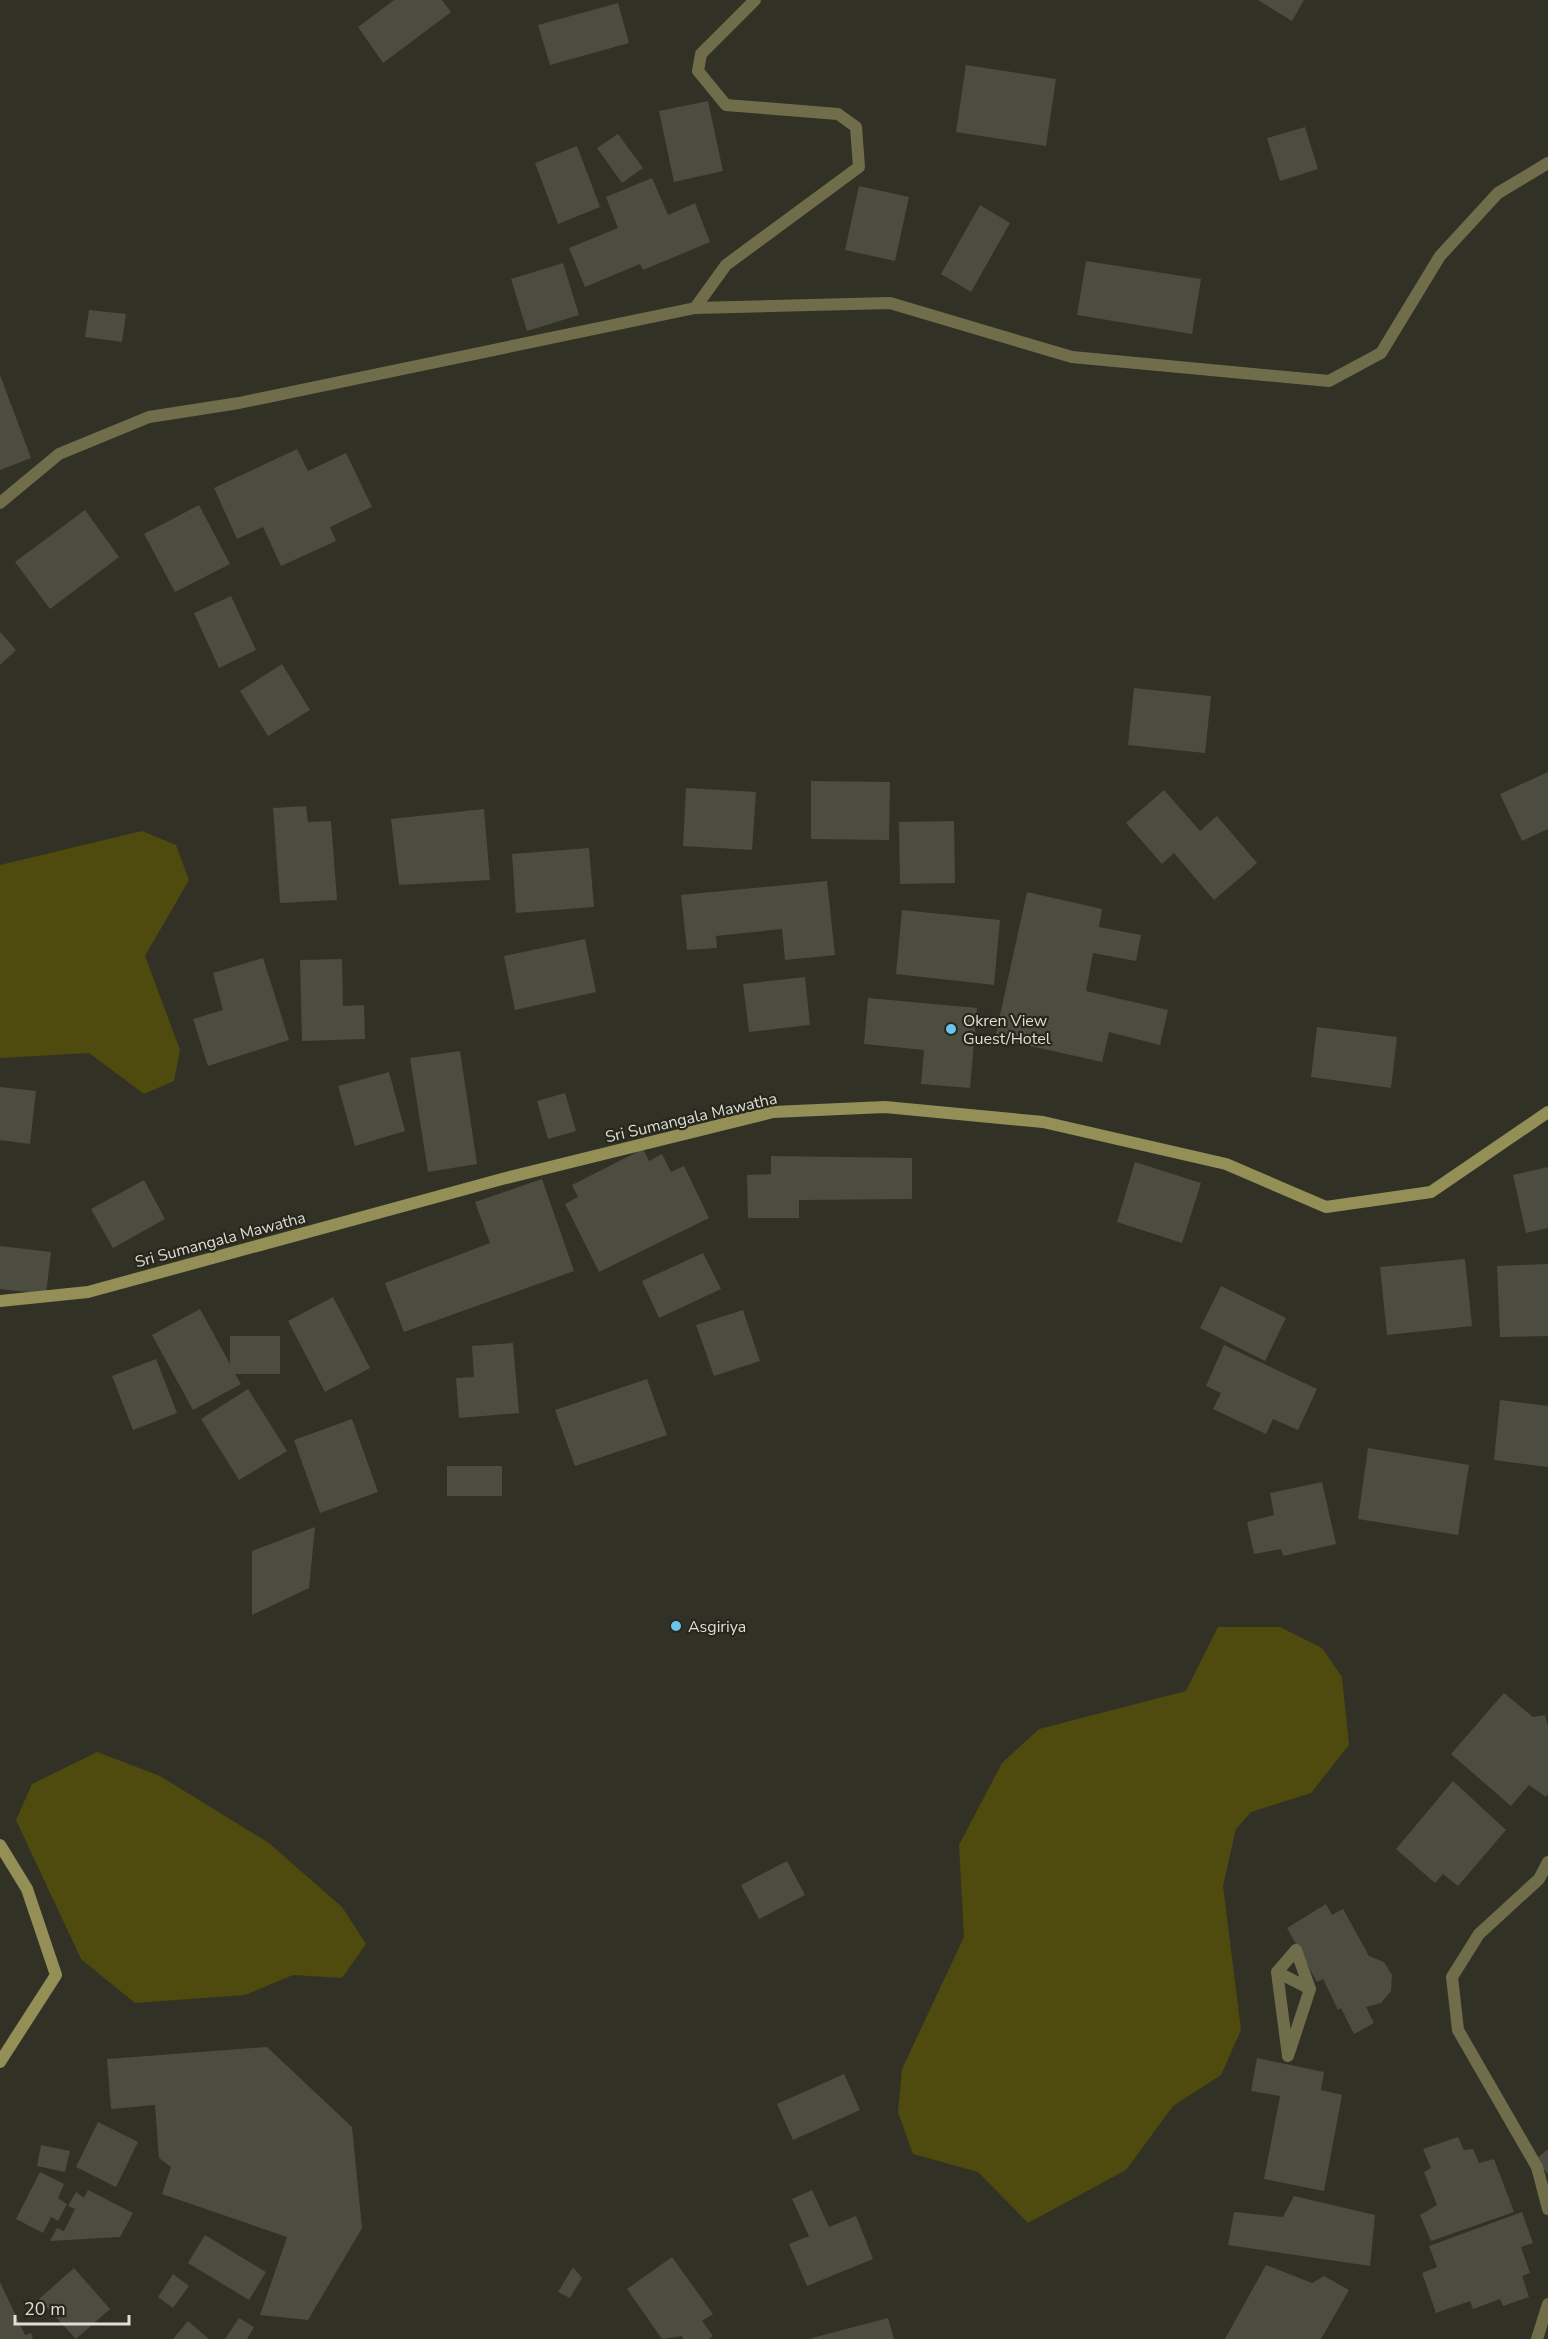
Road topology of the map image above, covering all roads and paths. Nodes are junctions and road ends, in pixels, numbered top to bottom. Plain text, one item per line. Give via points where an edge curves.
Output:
1 (754, 0) edge
2 (1548, 164) edge
3 (696, 308) junction
4 (0, 503) edge
5 (1548, 1112) edge
6 (0, 1302) edge
7 (0, 1845) edge
8 (1548, 1862) edge
9 (1277, 1972) junction
10 (1310, 1989) junction
11 (0, 2062) edge
12 (1548, 2209) edge
13 (1548, 2304) edge
14 (1537, 2339) edge

1 - 3 street via 700,54 698,71 726,105 838,114 856,127 859,166 726,265
2 - 3 street via 1498,192 1440,256 1381,353 1329,381 1072,357 890,303
3 - 4 street via 239,403 149,417 59,454
5 - 6 street, Sri Sumangala Mawatha via 1431,1192 1326,1207 1226,1164 1043,1122 885,1107 773,1112 502,1179 88,1292
7 - 11 street via 27,1889 56,1975
8 - 12 street via 1539,1879 1479,1934 1452,1977 1458,2030 1537,2167
9 - 10 street
9 - 10 street via 1296,1950
9 - 10 street via 1288,2056
13 - 14 street

